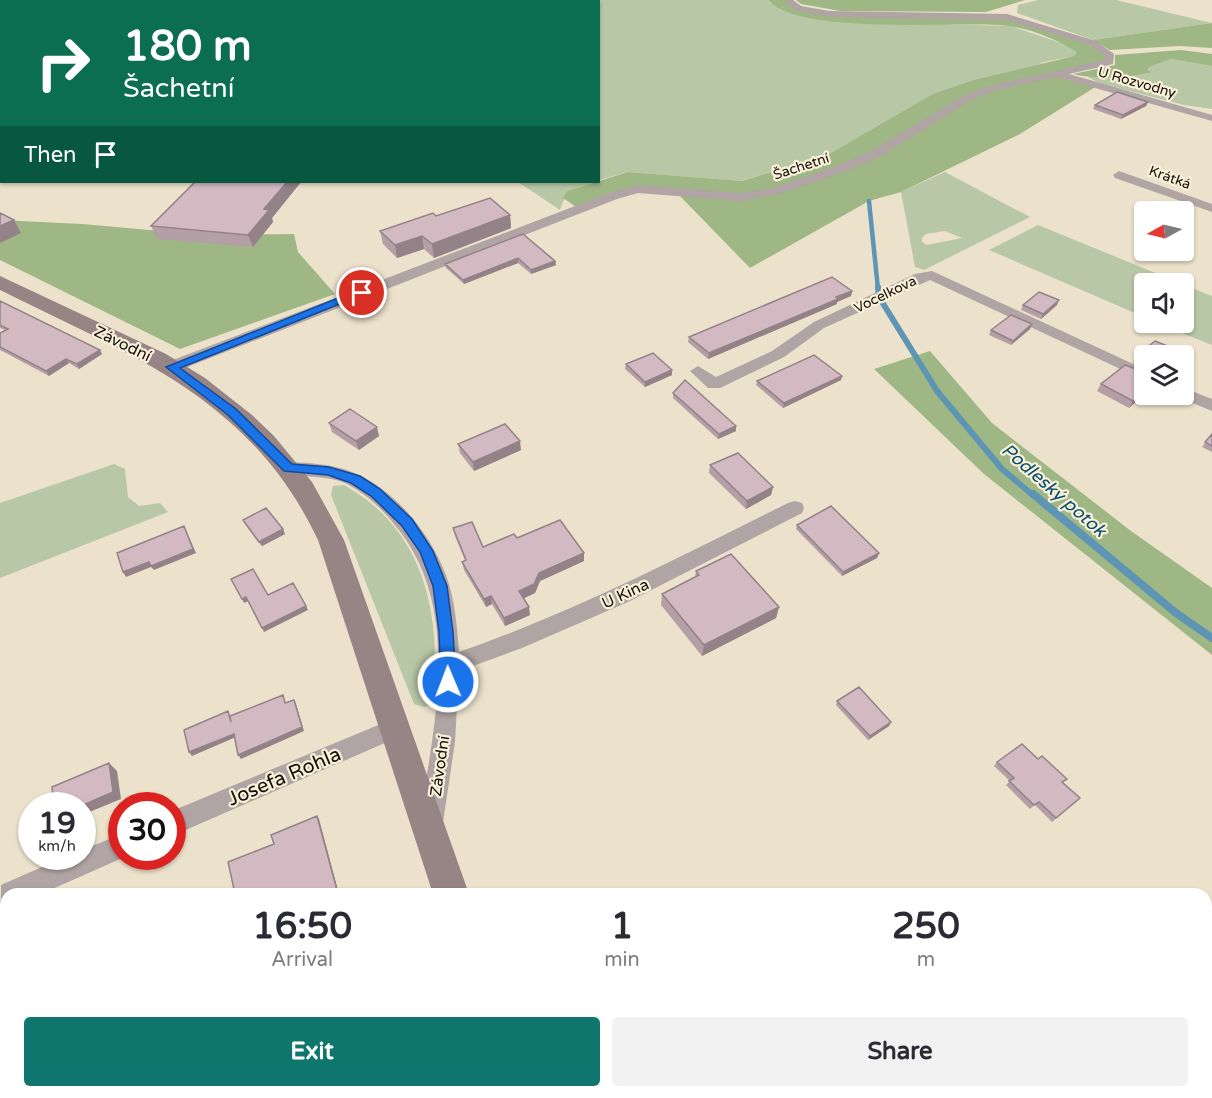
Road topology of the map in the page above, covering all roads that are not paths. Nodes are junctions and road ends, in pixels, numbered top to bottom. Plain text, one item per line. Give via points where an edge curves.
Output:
1 (788, 0) edge
2 (1054, 74) junction
3 (1212, 118) edge
4 (1119, 175) dead end
5 (1212, 208) edge
6 (0, 282) edge
7 (171, 367) junction
8 (1134, 370) edge
9 (698, 371) dead end
10 (1194, 398) edge
11 (1212, 406) edge
12 (289, 468) junction
13 (795, 508) dead end
14 (449, 665) junction
15 (395, 728) junction
16 (186, 818) edge
17 (430, 831) junction
18 (108, 852) edge
19 (30, 888) edge
20 (449, 888) edge

1 - 2 street, Šachetní via 798,8 830,14 1007,17 1093,43 1109,54 1108,62
2 - 3 street, U Rozvodny
2 - 7 street, Šachetní via 969,97 875,154 775,191 741,197 637,189
4 - 5 street, Krátká
6 - 7 street, Závodní
7 - 12 street, Závodní via 232,412
8 - 9 street, Vocelkova via 933,275 920,277 819,325 778,354 714,384
10 - 11 street
12 - 14 street, Závodní via 329,471 355,480 375,492 407,523 426,551 440,586
12 - 15 street, Závodní via 331,540
13 - 14 street, U Kina via 621,596
14 - 17 street, Závodní via 447,714
15 - 16 street, Josefa Rohla
15 - 17 street, Závodní
17 - 20 street, Závodní
18 - 19 street

